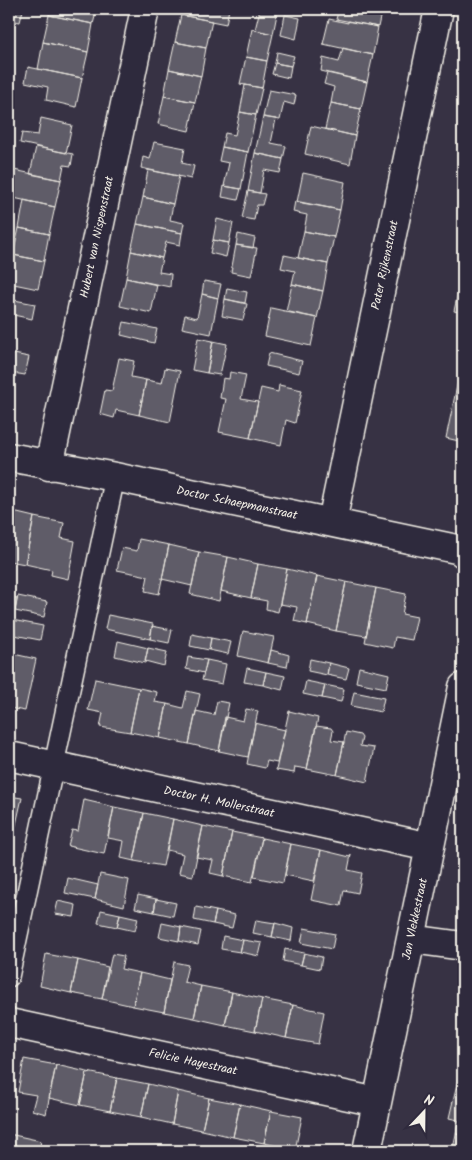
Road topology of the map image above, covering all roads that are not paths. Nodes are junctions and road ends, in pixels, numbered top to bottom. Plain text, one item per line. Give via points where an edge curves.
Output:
1 (145, 9) edge
2 (439, 9) edge
3 (9, 458) edge
4 (49, 466) junction
5 (115, 477) junction
6 (332, 522) junction
7 (463, 553) edge
8 (463, 687) edge
9 (9, 756) edge
10 (54, 766) junction
11 (430, 847) junction
12 (411, 939) junction
13 (463, 946) edge
14 (9, 977) edge
15 (9, 1023) edge
16 (377, 1102) junction
17 (367, 1151) edge

1 - 4 street, Hubert van Nispenstraat
2 - 6 street, Pater Rijkenstraat
3 - 4 street, Doctor Schaepmanstraat
4 - 5 street, Doctor Schaepmanstraat
5 - 6 street, Doctor Schaepmanstraat
5 - 10 lane
6 - 7 street, Doctor Schaepmanstraat
8 - 11 street, Jan Vlekkestraat
9 - 10 street, Doctor H. Mollerstraat
10 - 11 street, Doctor H. Mollerstraat
10 - 14 lane
11 - 12 street, Jan Vlekkestraat
12 - 13 street
12 - 16 street, Jan Vlekkestraat
15 - 16 street, Felicie Hayestraat
16 - 17 street, Jan Vlekkestraat

